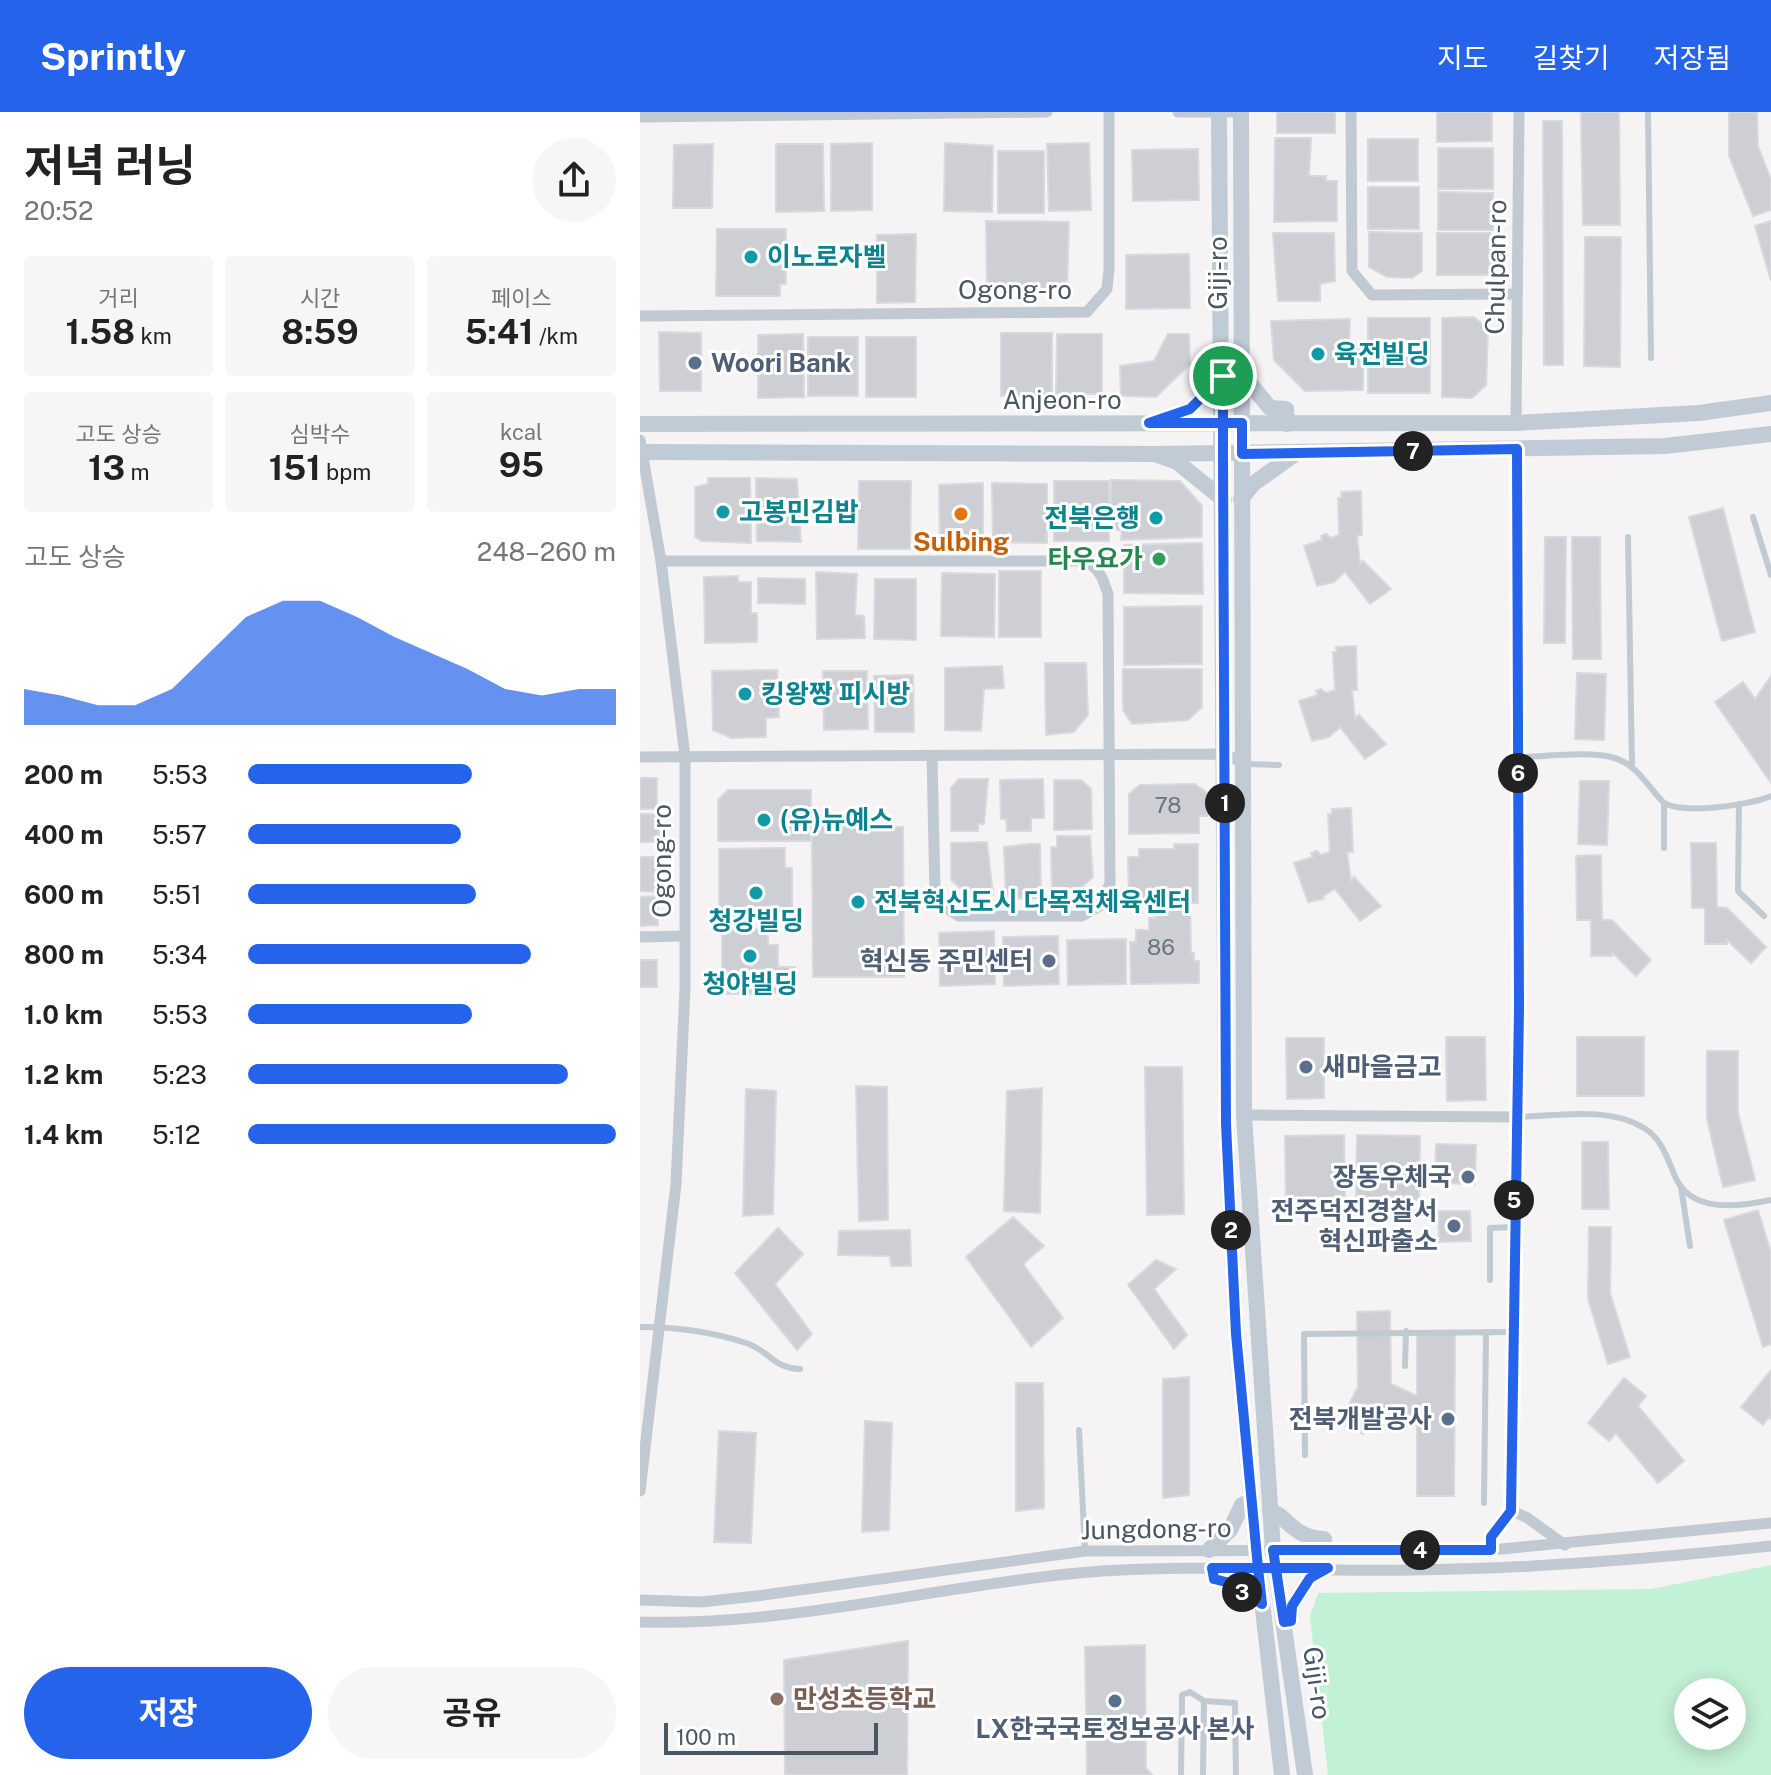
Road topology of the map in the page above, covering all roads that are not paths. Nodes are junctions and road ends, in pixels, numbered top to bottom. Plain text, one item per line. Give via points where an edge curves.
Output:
1 (1047, 112) edge
2 (1109, 112) edge
3 (1178, 112) edge
4 (1219, 112) edge
5 (1238, 112) edge
6 (1351, 112) edge
7 (1519, 112) edge
8 (1648, 112) edge
9 (930, 113) edge
10 (640, 117) edge
11 (1517, 294) junction
12 (640, 316) edge
13 (1651, 358) dead end
14 (1242, 374) junction
15 (1223, 376) junction
16 (1771, 403) edge
17 (1149, 423) junction
18 (1224, 423) junction
19 (1242, 423) junction
20 (1516, 423) junction
21 (640, 424) edge
22 (1287, 424) junction
23 (1771, 434) edge
24 (641, 448) edge
25 (1517, 449) junction
26 (1155, 454) junction
27 (1242, 454) junction
28 (1296, 454) junction
29 (1223, 455) junction
30 (1241, 499) junction
31 (1224, 500) junction
32 (1753, 517) dead end
33 (1628, 537) dead end
34 (661, 561) junction
35 (1771, 575) edge
36 (1225, 754) junction
37 (685, 756) junction
38 (932, 756) junction
39 (1109, 756) junction
40 (640, 757) edge
41 (1518, 757) junction
42 (1245, 764) junction
43 (1279, 765) dead end
44 (1632, 766) junction
45 (1771, 796) edge
46 (1664, 804) junction
47 (1739, 804) junction
48 (1664, 848) dead end
49 (1764, 916) dead end
50 (684, 936) junction
51 (640, 937) edge
52 (1244, 1115) junction
53 (1517, 1117) junction
54 (1681, 1187) junction
55 (1771, 1200) edge
56 (1513, 1227) junction
57 (1690, 1246) dead end
58 (1490, 1280) dead end
59 (640, 1327) edge
60 (660, 1327) junction
61 (1406, 1331) junction
62 (1486, 1332) junction
63 (1512, 1332) junction
64 (1405, 1366) dead end
65 (800, 1369) dead end
66 (1079, 1430) dead end
67 (1305, 1455) dead end
68 (640, 1491) edge
69 (1252, 1501) junction
70 (1484, 1503) dead end
71 (1270, 1511) junction
72 (1511, 1511) junction
73 (1771, 1523) edge
74 (1565, 1545) junction
75 (1771, 1546) edge
76 (1256, 1549) junction
77 (1209, 1550) junction
78 (1325, 1550) junction
79 (1491, 1550) junction
80 (1085, 1551) junction
81 (1275, 1559) junction
82 (1212, 1568) junction
83 (1258, 1568) junction
84 (1328, 1568) junction
85 (640, 1600) edge
86 (1262, 1604) junction
87 (640, 1622) edge
88 (1284, 1622) junction
89 (1204, 1701) junction
90 (1181, 1775) edge
91 (1203, 1775) edge
92 (1236, 1775) edge
93 (1282, 1775) edge
94 (1305, 1775) edge

1 - 9 street
2 - 12 street, Ogong-ro via 1107,289 1087,312
3 - 4 street
4 - 5 street
4 - 15 street, Giji-ro
5 - 14 street, Giji-ro
6 - 11 street via 1352,271 1372,295
7 - 11 street, Chulpan-ro
8 - 13 lane
9 - 10 street
11 - 20 street, Chulpan-ro
14 - 19 street, Giji-ro
14 - 22 street via 1270,408 1286,409
15 - 17 street via 1190,409
15 - 18 street, Giji-ro
16 - 20 street, Anjeon-ro via 1685,414
17 - 18 street, Anjeon-ro
17 - 21 street, Anjeon-ro
18 - 19 street, Anjeon-ro
18 - 29 street, Giji-ro
19 - 22 street, Anjeon-ro
19 - 27 street, Giji-ro
20 - 22 street, Anjeon-ro
23 - 25 street via 1701,444
24 - 26 street
24 - 34 street, Ogong-ro
25 - 28 street
25 - 41 street
26 - 29 street
26 - 31 street via 1177,462
27 - 28 street
27 - 29 street
27 - 30 street, Giji-ro
28 - 30 street via 1253,484
29 - 31 street, Giji-ro
30 - 42 street, Giji-ro
31 - 36 street, Giji-ro
32 - 35 lane
33 - 44 lane
34 - 37 street, Ogong-ro
34 - 39 street via 1091,564 1102,575 1108,594
36 - 39 street
36 - 42 street
36 - 69 street, Giji-ro via 1226,1124 1236,1334
37 - 38 street
37 - 40 street
37 - 50 street, Ogong-ro
38 - 39 street
38 - 39 street via 935,893 959,916 1082,916 1100,906 1110,883
41 - 44 lane via 1611,757
41 - 53 street
42 - 43 lane
42 - 52 street, Giji-ro
44 - 46 lane
45 - 47 lane
46 - 47 lane via 1683,809
46 - 48 lane
47 - 49 lane via 1738,891
50 - 51 street
50 - 60 street, Ogong-ro via 676,1184
52 - 53 street
52 - 71 street, Giji-ro
53 - 54 lane via 1613,1115 1645,1128 1658,1141
53 - 56 street
54 - 55 lane via 1722,1207
54 - 57 lane
56 - 58 lane via 1490,1228
56 - 63 street
59 - 60 lane
60 - 65 lane via 745,1343 760,1348 783,1368
60 - 68 street, Ogong-ro
61 - 62 lane
61 - 64 lane
61 - 67 lane via 1304,1334
62 - 63 lane
62 - 70 lane
63 - 72 street
66 - 80 lane
69 - 76 street, Giji-ro
69 - 77 street via 1242,1505 1230,1530
71 - 78 street via 1292,1530 1324,1539
71 - 81 street, Giji-ro
72 - 74 street
72 - 79 street via 1491,1537
73 - 74 street, Jungdong-ro
74 - 79 street, Jungdong-ro
75 - 84 street, Jungdong-ro via 1548,1568
76 - 77 street, Jungdong-ro
76 - 81 street, Jungdong-ro
76 - 83 street, Giji-ro
77 - 80 street, Jungdong-ro
78 - 79 street, Jungdong-ro
78 - 81 street, Jungdong-ro
80 - 85 street, Jungdong-ro via 757,1596 701,1602
81 - 83 street, Jungdong-ro
81 - 84 street, Jungdong-ro
81 - 88 street, Giji-ro
82 - 83 street, Jungdong-ro
82 - 86 street via 1214,1579
82 - 87 street, Jungdong-ro via 1079,1573 821,1612
83 - 86 street, Giji-ro
84 - 88 street via 1310,1578 1292,1606 1291,1621
86 - 93 street, Giji-ro
88 - 94 street, Giji-ro
89 - 90 lane via 1190,1692 1182,1695
89 - 91 lane
89 - 92 lane via 1235,1703

